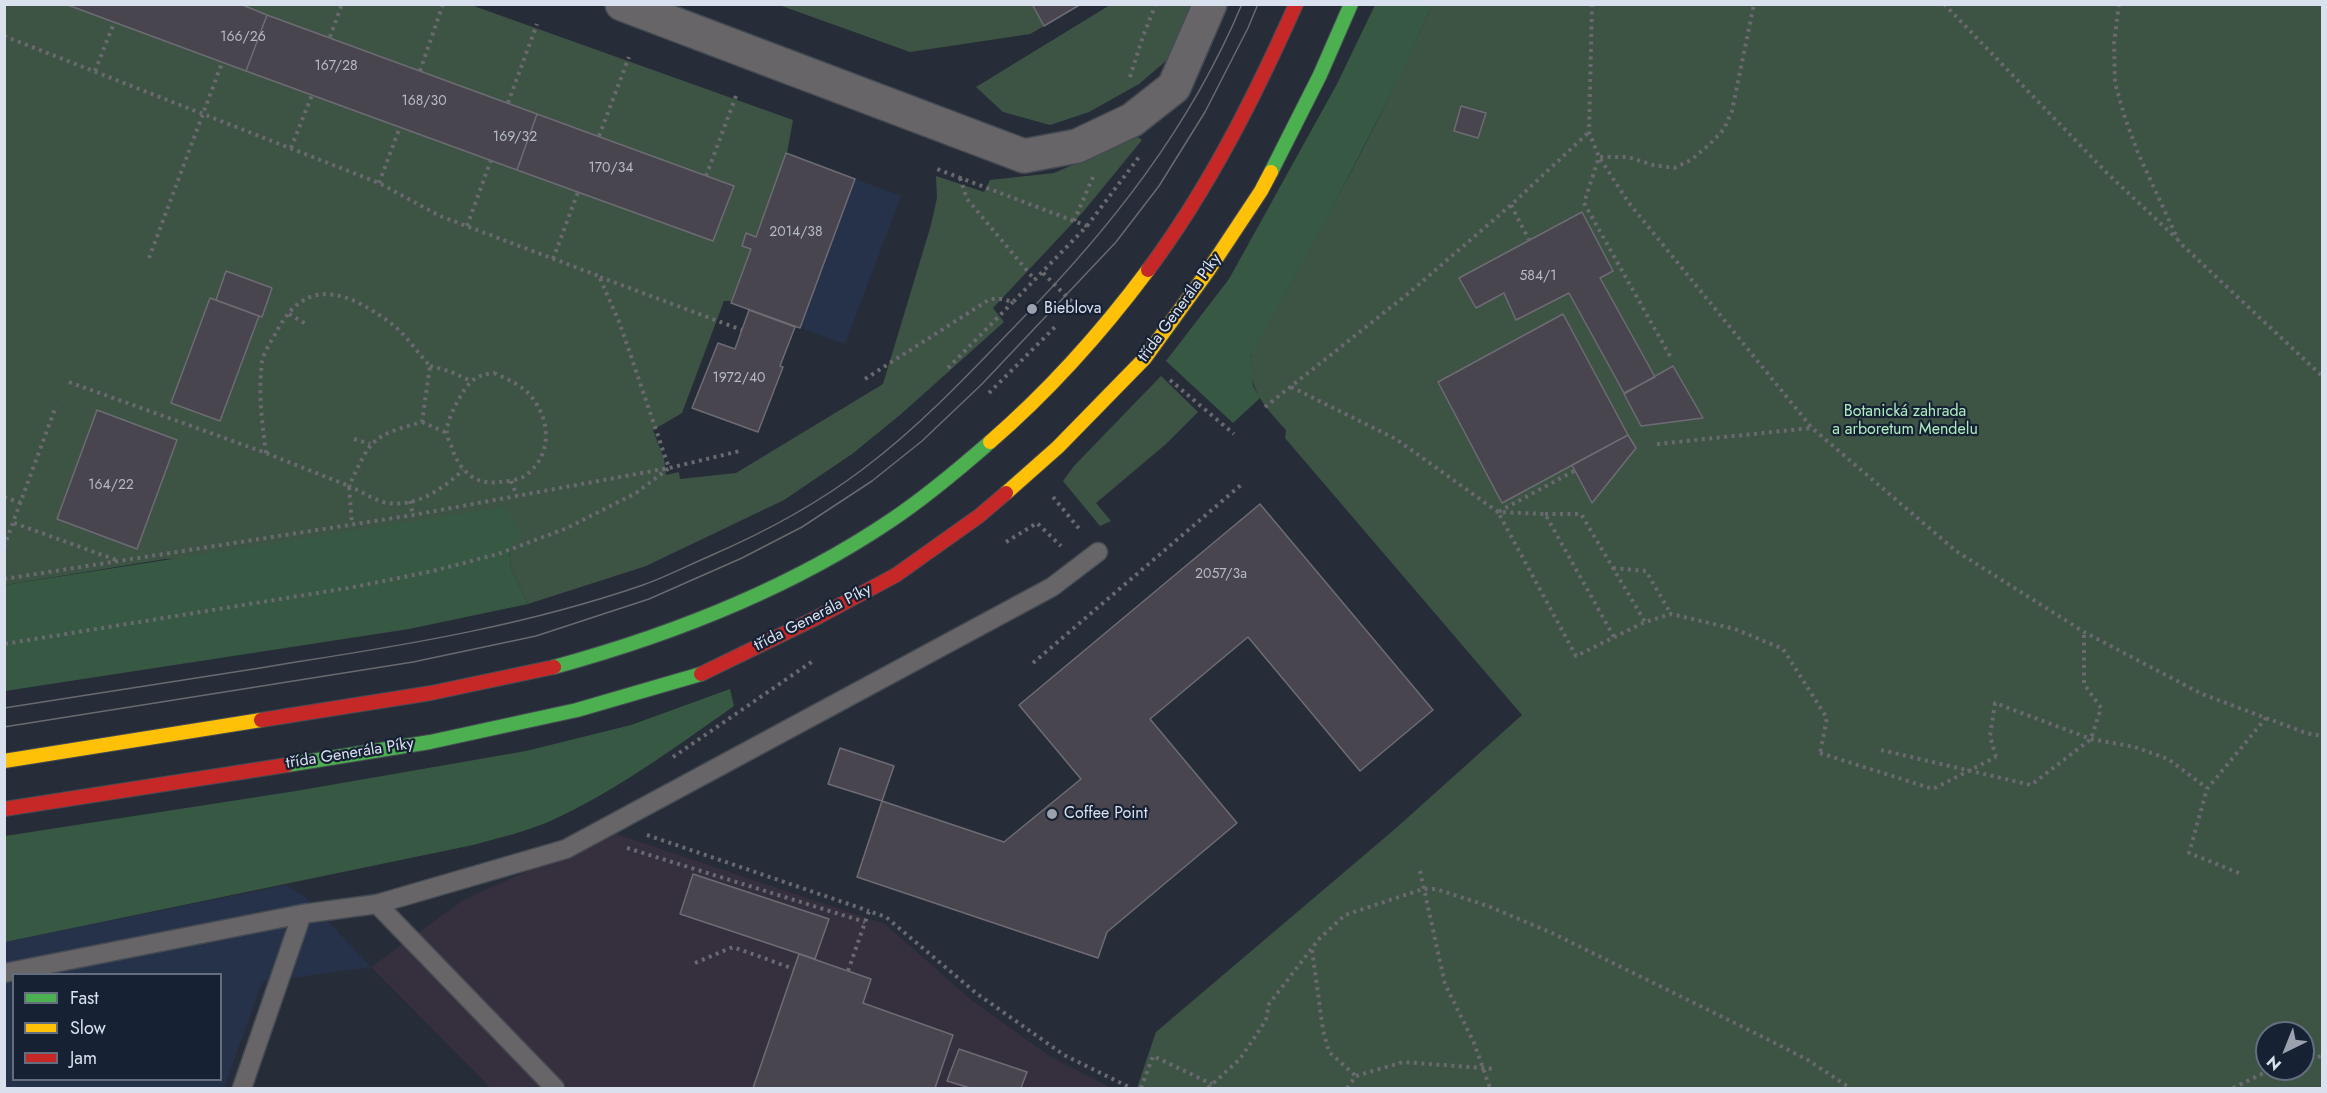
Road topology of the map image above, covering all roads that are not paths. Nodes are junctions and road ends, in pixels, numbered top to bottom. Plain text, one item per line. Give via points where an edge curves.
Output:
1 (622, 4) edge
2 (1210, 4) edge
3 (1296, 4) edge
4 (1351, 4) edge
5 (1094, 547) road end
6 (4, 761) edge
7 (4, 809) edge
8 (377, 904) junction
9 (302, 914) junction
10 (4, 973) edge
11 (242, 1089) edge
12 (555, 1089) edge

1 - 2 street via 1024,156 1077,146 1132,120 1174,87
3 - 6 main road via 1272,60 1219,160 1161,253 1088,346 1020,417 946,479 867,536 776,584 682,625 566,663 421,695
4 - 7 main road, třída Generála Píky via 1261,191 1145,358 1058,447 979,516 896,575 705,673 577,710 429,742
5 - 8 lane via 1052,587 566,849
8 - 9 lane
8 - 12 lane
9 - 10 lane
9 - 11 lane

